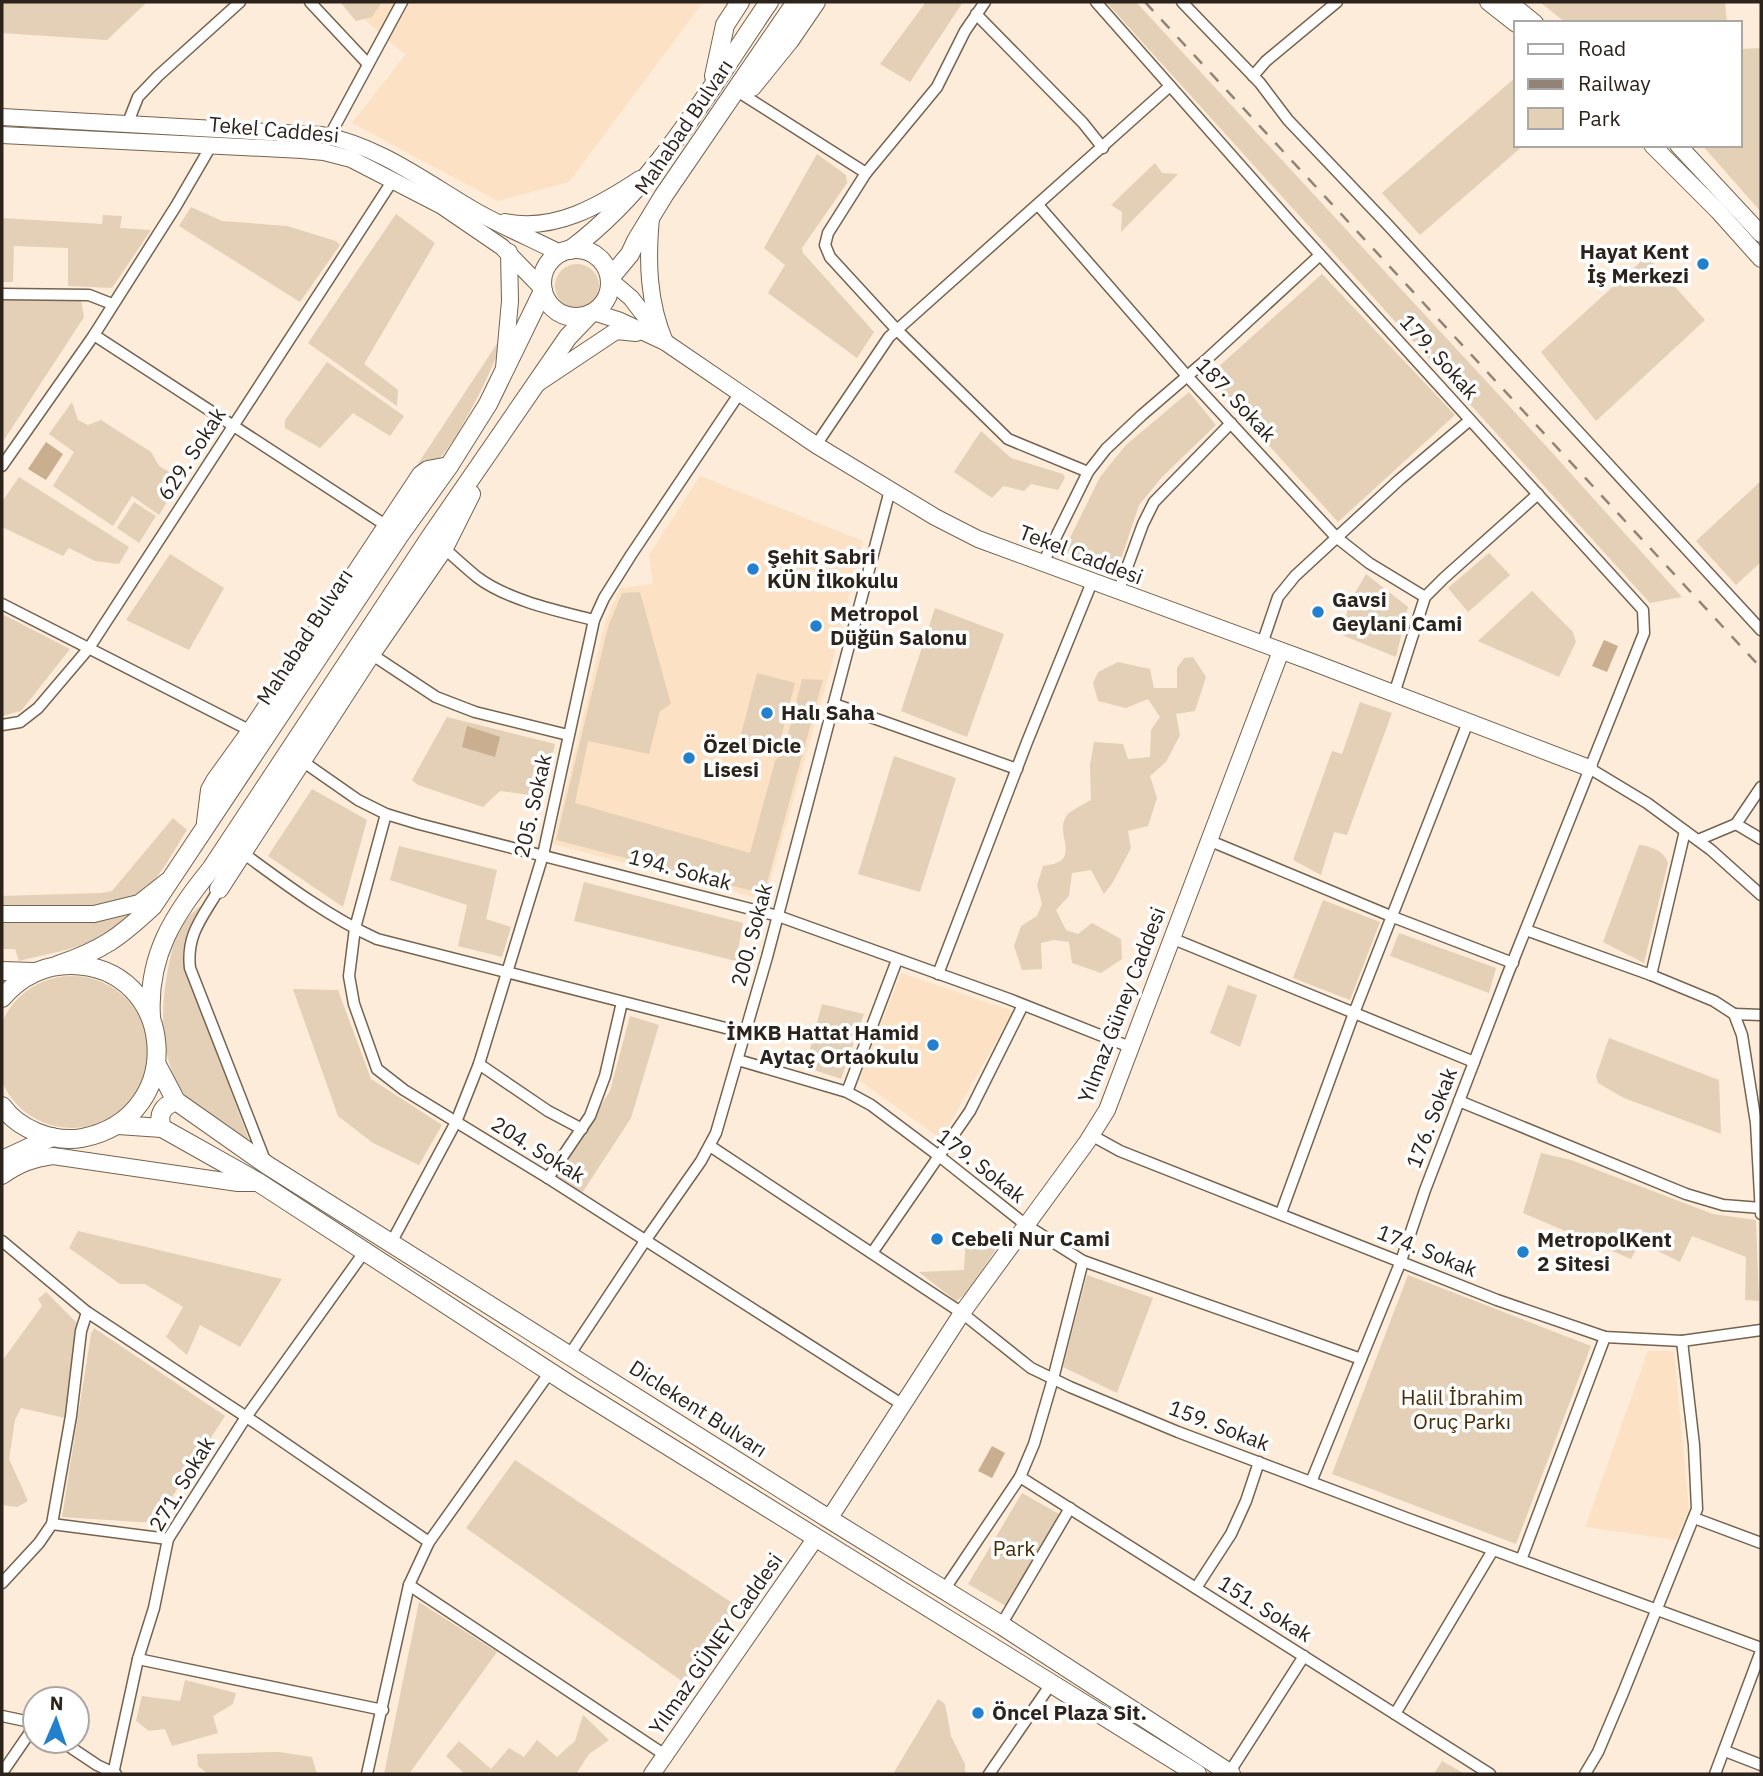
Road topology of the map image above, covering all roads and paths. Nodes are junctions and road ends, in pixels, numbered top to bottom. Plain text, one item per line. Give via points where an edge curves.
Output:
1 (240, 2) edge
2 (310, 2) edge
3 (402, 2) edge
4 (740, 2) edge
5 (769, 2) edge
6 (796, 2) edge
7 (816, 2) edge
8 (985, 2) edge
9 (1097, 2) edge
10 (1182, 2) edge
11 (1337, 2) edge
12 (1488, 2) edge
13 (1509, 2) edge
14 (976, 13) junction
15 (1533, 21) edge
16 (1514, 22) edge
17 (368, 64) junction
18 (1253, 76) junction
19 (1170, 86) junction
20 (711, 87) junction
21 (737, 91) junction
22 (2, 117) edge
23 (127, 125) junction
24 (2, 135) edge
25 (329, 137) junction
26 (211, 146) junction
27 (1654, 147) edge
28 (1680, 147) edge
29 (1103, 148) junction
30 (866, 173) junction
31 (648, 174) junction
32 (393, 180) junction
33 (1038, 205) junction
34 (651, 217) junction
35 (493, 220) junction
36 (1761, 234) edge
37 (565, 251) junction
38 (509, 252) junction
39 (1321, 255) junction
40 (1761, 259) edge
41 (610, 279) junction
42 (542, 290) junction
43 (2, 294) edge
44 (113, 304) junction
45 (592, 313) junction
46 (897, 330) junction
47 (94, 335) junction
48 (665, 342) junction
49 (503, 372) junction
50 (1187, 376) junction
51 (534, 387) junction
52 (739, 394) junction
53 (1471, 420) junction
54 (1231, 423) junction
55 (234, 425) junction
56 (504, 429) junction
57 (816, 445) junction
58 (2, 466) edge
59 (449, 466) junction
60 (1088, 472) junction
61 (890, 490) junction
62 (1538, 494) junction
63 (387, 526) junction
64 (1336, 537) junction
65 (444, 548) junction
66 (1042, 563) junction
67 (1092, 582) junction
68 (1118, 592) junction
69 (1425, 597) junction
70 (2, 604) edge
71 (594, 620) junction
72 (1761, 630) edge
73 (1262, 644) junction
74 (89, 648) junction
75 (1281, 651) junction
76 (371, 654) junction
77 (1394, 694) junction
78 (834, 704) junction
79 (1468, 722) junction
80 (2, 725) edge
81 (251, 731) junction
82 (569, 735) junction
83 (302, 761) junction
84 (1589, 768) junction
85 (1017, 769) junction
86 (1761, 787) edge
87 (386, 814) junction
88 (1736, 824) junction
89 (205, 828) junction
90 (1685, 831) junction
91 (1761, 839) edge
92 (1208, 840) junction
93 (1698, 840) junction
94 (243, 853) junction
95 (542, 855) junction
96 (211, 869) junction
97 (174, 874) junction
98 (219, 889) junction
99 (1761, 895) edge
100 (2, 914) edge
101 (778, 916) junction
102 (1393, 917) junction
103 (355, 929) junction
104 (1526, 930) junction
105 (1171, 938) junction
106 (897, 960) junction
107 (1513, 963) junction
108 (58, 965) junction
109 (2, 971) edge
110 (33, 972) junction
111 (508, 973) junction
112 (938, 974) junction
113 (1651, 975) junction
114 (2, 998) edge
115 (622, 1002) junction
116 (1023, 1005) junction
117 (1354, 1013) junction
118 (1734, 1014) junction
119 (1761, 1015) edge
120 (150, 1017) junction
121 (745, 1034) junction
122 (1130, 1047) junction
123 (738, 1060) junction
124 (1474, 1062) junction
125 (479, 1064) junction
126 (157, 1065) junction
127 (847, 1092) junction
128 (176, 1101) junction
129 (1459, 1101) junction
130 (2, 1106) edge
131 (456, 1122) junction
132 (118, 1125) junction
133 (162, 1128) junction
134 (582, 1129) junction
135 (1091, 1135) junction
136 (52, 1138) junction
137 (710, 1146) junction
138 (939, 1156) junction
139 (2, 1160) edge
140 (267, 1165) junction
141 (2, 1176) edge
142 (548, 1178) junction
143 (260, 1183) junction
144 (1761, 1208) edge
145 (1281, 1213) junction
146 (1761, 1214) edge
147 (1026, 1226) junction
148 (2, 1241) edge
149 (645, 1241) junction
150 (391, 1243) junction
151 (365, 1251) junction
152 (872, 1253) junction
153 (1083, 1261) junction
154 (1401, 1261) junction
155 (87, 1312) junction
156 (962, 1313) junction
157 (1761, 1330) edge
158 (1605, 1337) junction
159 (1682, 1341) junction
160 (570, 1354) junction
161 (1361, 1359) junction
162 (550, 1372) junction
163 (1053, 1379) junction
164 (904, 1405) junction
165 (246, 1417) junction
166 (1259, 1462) junction
167 (1020, 1477) junction
168 (1311, 1482) junction
169 (1070, 1508) junction
170 (1694, 1518) junction
171 (829, 1519) junction
172 (52, 1524) junction
173 (168, 1539) junction
174 (815, 1539) junction
175 (429, 1542) junction
176 (1761, 1543) edge
177 (1493, 1550) junction
178 (1521, 1560) junction
179 (2, 1583) edge
180 (409, 1585) junction
181 (1196, 1588) junction
182 (944, 1590) junction
183 (1659, 1609) junction
184 (1001, 1625) junction
185 (1761, 1650) edge
186 (1304, 1656) junction
187 (138, 1659) junction
188 (1051, 1684) junction
189 (383, 1710) junction
190 (1395, 1714) junction
191 (2, 1716) edge
192 (21, 1721) edge
193 (21, 1745) edge
194 (1725, 1751) junction
195 (82, 1755) edge
196 (665, 1755) junction
197 (1761, 1765) edge
198 (2, 1773) edge
199 (114, 1773) edge
200 (367, 1774) edge
201 (652, 1774) edge
202 (989, 1774) edge
203 (1197, 1774) edge
204 (1230, 1774) edge
205 (1490, 1774) edge
206 (1585, 1774) edge
207 (1715, 1774) edge

1 - 23 street via 138,97
2 - 17 street
3 - 17 street
4 - 20 main road via 725,24
5 - 20 main road, Mahabad Bulvarı
6 - 21 main road, Mahabad Bulvarı
7 - 21 main road via 752,87
8 - 14 street
9 - 19 street, 179. Sokak
10 - 18 street
11 - 18 street
12 - 16 street
13 - 15 street
14 - 29 street
14 - 30 street via 937,87
17 - 25 street
18 - 72 street via 1288,120
19 - 29 street
19 - 39 street, 179. Sokak
20 - 31 main road, Mahabad Bulvarı
21 - 30 street
21 - 34 main road, Mahabad Bulvarı
22 - 23 street
23 - 25 street
24 - 26 street, Tekel Caddesi
25 - 35 street via 395,162
26 - 32 street, Tekel Caddesi via 324,152 351,159
26 - 44 street
27 - 40 street
28 - 36 street
29 - 33 street
30 - 46 street via 825,244 830,257
31 - 35 street via 606,201 549,223 520,225
31 - 37 main road, Mahabad Bulvarı via 597,230
32 - 38 street, Tekel Caddesi via 470,223
32 - 55 street, 629. Sokak
33 - 46 street
33 - 50 street, 187. Sokak
34 - 41 main road, Mahabad Bulvarı
34 - 48 street via 650,282 655,319
35 - 37 street
37 - 41 main road via 591,253 606,267
37 - 42 main road via 547,265
38 - 42 street, Tekel Caddesi
38 - 49 street
39 - 50 street
39 - 53 street, 179. Sokak
41 - 45 main road via 605,301
41 - 48 street
42 - 45 main road via 559,312 576,317
42 - 49 main road, Mahabad Bulvarı
43 - 44 street via 89,295
44 - 47 street
45 - 48 street, Tekel Caddesi
45 - 51 main road via 568,337
46 - 57 street
46 - 60 street via 1008,439
47 - 55 street
47 - 58 street
48 - 51 street via 616,331
48 - 52 street, Tekel Caddesi
49 - 59 main road, Mahabad Bulvarı
50 - 54 street, 187. Sokak
50 - 60 street via 1106,449
51 - 56 main road
52 - 57 street, Tekel Caddesi
52 - 71 street, 205. Sokak via 631,555
53 - 62 street, 179. Sokak
53 - 64 street
54 - 64 street, 187. Sokak
54 - 68 street via 1154,502
55 - 63 street
55 - 74 street, 629. Sokak
56 - 65 main road
56 - 96 main road
57 - 61 street, Tekel Caddesi
59 - 63 main road via 421,475
59 - 89 main road, Mahabad Bulvarı
60 - 66 street
61 - 66 street, Tekel Caddesi via 978,539
61 - 78 street, 200. Sokak
62 - 69 street
62 - 84 street, 179. Sokak via 1643,610 1644,633
63 - 81 main road
64 - 69 street, 187. Sokak via 1368,563
64 - 73 street via 1278,597
65 - 71 street via 499,590
65 - 76 main road
66 - 67 street, Tekel Caddesi
67 - 68 street, Tekel Caddesi
67 - 85 street
68 - 73 street, Tekel Caddesi
69 - 77 street
70 - 74 street
71 - 82 street, 205. Sokak
73 - 75 street, Tekel Caddesi
74 - 80 street, 629. Sokak via 38,708 20,722
74 - 81 street
75 - 77 street, Tekel Caddesi
75 - 92 street, Yılmaz Güney Caddesi
76 - 82 street via 436,697 475,712
76 - 83 main road
77 - 79 street, Tekel Caddesi
78 - 85 street
78 - 101 street, 200. Sokak
79 - 84 street, Tekel Caddesi
79 - 102 street
81 - 89 main road via 210,790
82 - 95 street, 205. Sokak
83 - 87 street, 194. Sokak
83 - 94 main road
84 - 90 street
84 - 104 street, 176. Sokak
85 - 112 street
86 - 88 street
87 - 95 street, 194. Sokak
87 - 103 street, 204. Sokak
88 - 91 street
88 - 93 street
89 - 97 main road, Mahabad Bulvarı
90 - 93 street
90 - 113 street
92 - 102 street
92 - 105 street, Yılmaz Güney Caddesi
93 - 99 street
94 - 98 main road
94 - 103 street
95 - 101 street, 194. Sokak
95 - 111 street, 205. Sokak
96 - 98 main road
96 - 120 main road via 182,904 166,933 149,998
97 - 100 street via 139,903 107,911
97 - 108 main road, Mahabad Bulvarı via 153,906 121,936
98 - 140 street via 192,935 190,968
101 - 106 street, 194. Sokak
101 - 121 street, 200. Sokak
102 - 107 street
102 - 117 street
103 - 111 street via 377,939
103 - 131 street, 204. Sokak via 350,987 377,1069
104 - 107 street, 176. Sokak
104 - 113 street
105 - 117 street
105 - 122 street, Yılmaz Güney Caddesi
106 - 112 street, 194. Sokak
106 - 127 street
107 - 124 street, 176. Sokak
108 - 110 main road, Mahabad Bulvarı
108 - 120 main road via 104,971 139,998
109 - 110 main road
110 - 114 main road
111 - 115 street
111 - 125 street, 205. Sokak
112 - 116 street, 194. Sokak
113 - 118 street
115 - 121 street
115 - 134 street via 605,1076
116 - 122 street, 194. Sokak
116 - 138 street via 970,1111
117 - 124 street
117 - 145 street
118 - 119 street
118 - 144 street via 1742,1035 1756,1123
120 - 126 main road
121 - 123 street, 200. Sokak
122 - 135 street, Yılmaz Güney Caddesi via 1107,1110
123 - 127 street, 179. Sokak
123 - 137 street, 200. Sokak
124 - 129 street, 176. Sokak
125 - 131 street, 205. Sokak
125 - 134 street
126 - 128 main road, Diclekent Bulvarı
126 - 132 main road via 144,1099
127 - 138 street, 179. Sokak
128 - 133 main road via 162,1111
128 - 140 main road, Diclekent Bulvarı
129 - 144 street via 1686,1194 1723,1205
129 - 154 street, 176. Sokak
130 - 136 main road via 27,1128
131 - 142 street, 204. Sokak
131 - 150 street, 205. Sokak
132 - 133 main road
132 - 136 main road via 97,1135
133 - 143 main road
134 - 142 street
135 - 145 street, 174. Sokak via 1120,1151
135 - 147 street, Yılmaz Güney Caddesi
136 - 139 main road
137 - 149 street, 200. Sokak
137 - 152 street, 159. Sokak
138 - 147 street, 179. Sokak
138 - 152 street
140 - 150 main road, Diclekent Bulvarı
141 - 143 street via 18,1164 53,1156
142 - 149 street, 204. Sokak
143 - 151 main road
144 - 146 street
145 - 154 street, 174. Sokak
147 - 153 street, 179. Sokak
147 - 156 street, Yılmaz Güney Caddesi
148 - 155 street
149 - 160 street, 200. Sokak
149 - 164 street, 204. Sokak
150 - 160 main road, Diclekent Bulvarı
151 - 162 main road
151 - 165 street, 271. Sokak
152 - 156 street, 159. Sokak
153 - 161 street, 179. Sokak
153 - 163 street
154 - 158 street, 174. Sokak
154 - 161 street, 176. Sokak
155 - 165 street
155 - 172 street
156 - 163 street, 159. Sokak
156 - 164 street, Yılmaz Güney Caddesi
157 - 159 street, 174. Sokak
158 - 159 street, 174. Sokak
158 - 178 street
159 - 170 street via 1698,1495
160 - 171 main road, Diclekent Bulvarı
161 - 168 street, 176. Sokak
162 - 174 main road
162 - 175 street
163 - 166 street, 159. Sokak
163 - 167 street
164 - 171 street, Yılmaz Güney Caddesi
165 - 173 street, 271. Sokak
165 - 175 street
166 - 168 street, 159. Sokak
166 - 181 street via 1231,1534
167 - 169 street, 151. Sokak
167 - 182 street
168 - 177 street, 159. Sokak
169 - 181 street, 151. Sokak
169 - 184 street
170 - 176 street
170 - 183 street
171 - 182 main road, Diclekent Bulvarı
172 - 173 street
172 - 179 street
173 - 187 street, 271. Sokak
174 - 188 main road
174 - 196 street, Yılmaz GÜNEY Caddesi
175 - 180 street
177 - 178 street, 159. Sokak
177 - 190 street
178 - 183 street, 159. Sokak
180 - 189 street
180 - 196 street
181 - 186 street, 151. Sokak
182 - 184 main road, Diclekent Bulvarı
183 - 185 street, 159. Sokak
183 - 206 street
184 - 204 main road, Diclekent Bulvarı
185 - 194 street
186 - 190 street, 151. Sokak
186 - 204 street
187 - 189 street
187 - 199 street, 271. Sokak
188 - 202 street
188 - 203 main road
189 - 200 street
190 - 205 street, 151. Sokak
191 - 192 street
193 - 198 street
194 - 197 street
194 - 207 street
195 - 199 street
196 - 201 street, Yılmaz GÜNEY Caddesi

